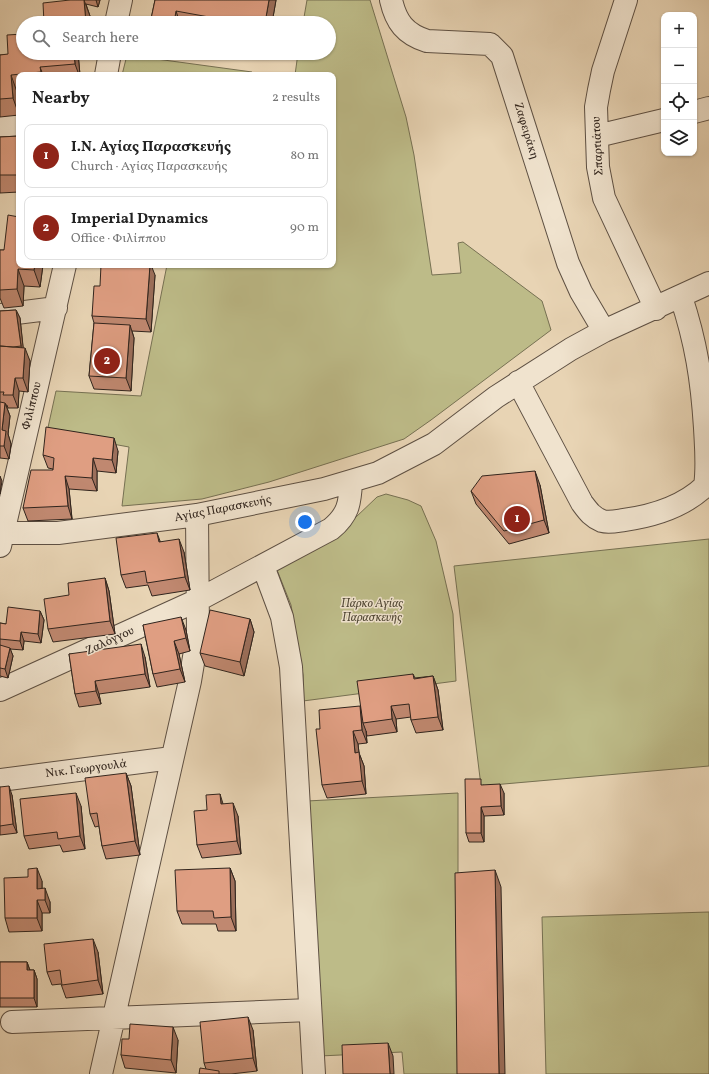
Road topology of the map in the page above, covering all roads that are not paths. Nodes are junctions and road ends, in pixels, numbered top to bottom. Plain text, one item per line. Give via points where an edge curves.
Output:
1 (121, 0) edge
2 (392, 0) edge
3 (626, 0) edge
4 (118, 16) edge
5 (109, 60) edge
6 (107, 72) edge
7 (709, 108) edge
8 (697, 111) edge
9 (661, 121) edge
10 (16, 125) edge
11 (0, 126) edge
12 (597, 136) junction
13 (64, 268) edge
14 (709, 283) edge
15 (681, 297) junction
16 (56, 308) junction
17 (656, 309) junction
18 (0, 316) edge
19 (604, 331) junction
20 (518, 382) junction
21 (351, 482) junction
22 (197, 515) junction
23 (1, 537) edge
24 (263, 566) junction
25 (198, 600) junction
26 (0, 690) edge
27 (172, 758) junction
28 (0, 780) edge
29 (310, 1010) junction
30 (115, 1019) junction
31 (12, 1022) dead end
32 (101, 1074) edge
33 (314, 1074) edge

1 - 4 street
2 - 19 street, Ζαφειράκη via 396,18 401,25 419,38 490,44 502,56 568,263 581,292
3 - 12 street, Σπαρτιάτου via 600,84 596,107
5 - 6 street
7 - 8 street
9 - 12 street
10 - 11 street
12 - 17 street, Σπαρτιάτου via 600,182 604,198
13 - 16 street, Φιλίππου
14 - 15 street, Αγίας Παρασκευής
15 - 17 street, Αγίας Παρασκευής
15 - 20 street via 693,334 703,392 707,454 705,486 687,500 644,518 615,521 595,518 582,503
16 - 18 street
16 - 23 street, Φιλίππου
17 - 19 street, Αγίας Παρασκευής
19 - 20 street, Αγίας Παρασκευής
20 - 21 street, Αγίας Παρασκευής via 434,444 385,470
21 - 22 street, Αγίας Παρασκευής
21 - 24 street, Ζαλόγγου via 351,496 347,511 341,520 330,529
22 - 23 street, Αγίας Παρασκευής via 58,533
22 - 25 street
24 - 25 street, Ζαλόγγου
24 - 29 street via 282,617 291,667
25 - 26 street, Ζαλόγγου
25 - 27 street via 198,633
27 - 28 street, Νικ. Γεωργουλά
27 - 30 street
29 - 30 street
29 - 33 street
30 - 31 street
30 - 32 street

